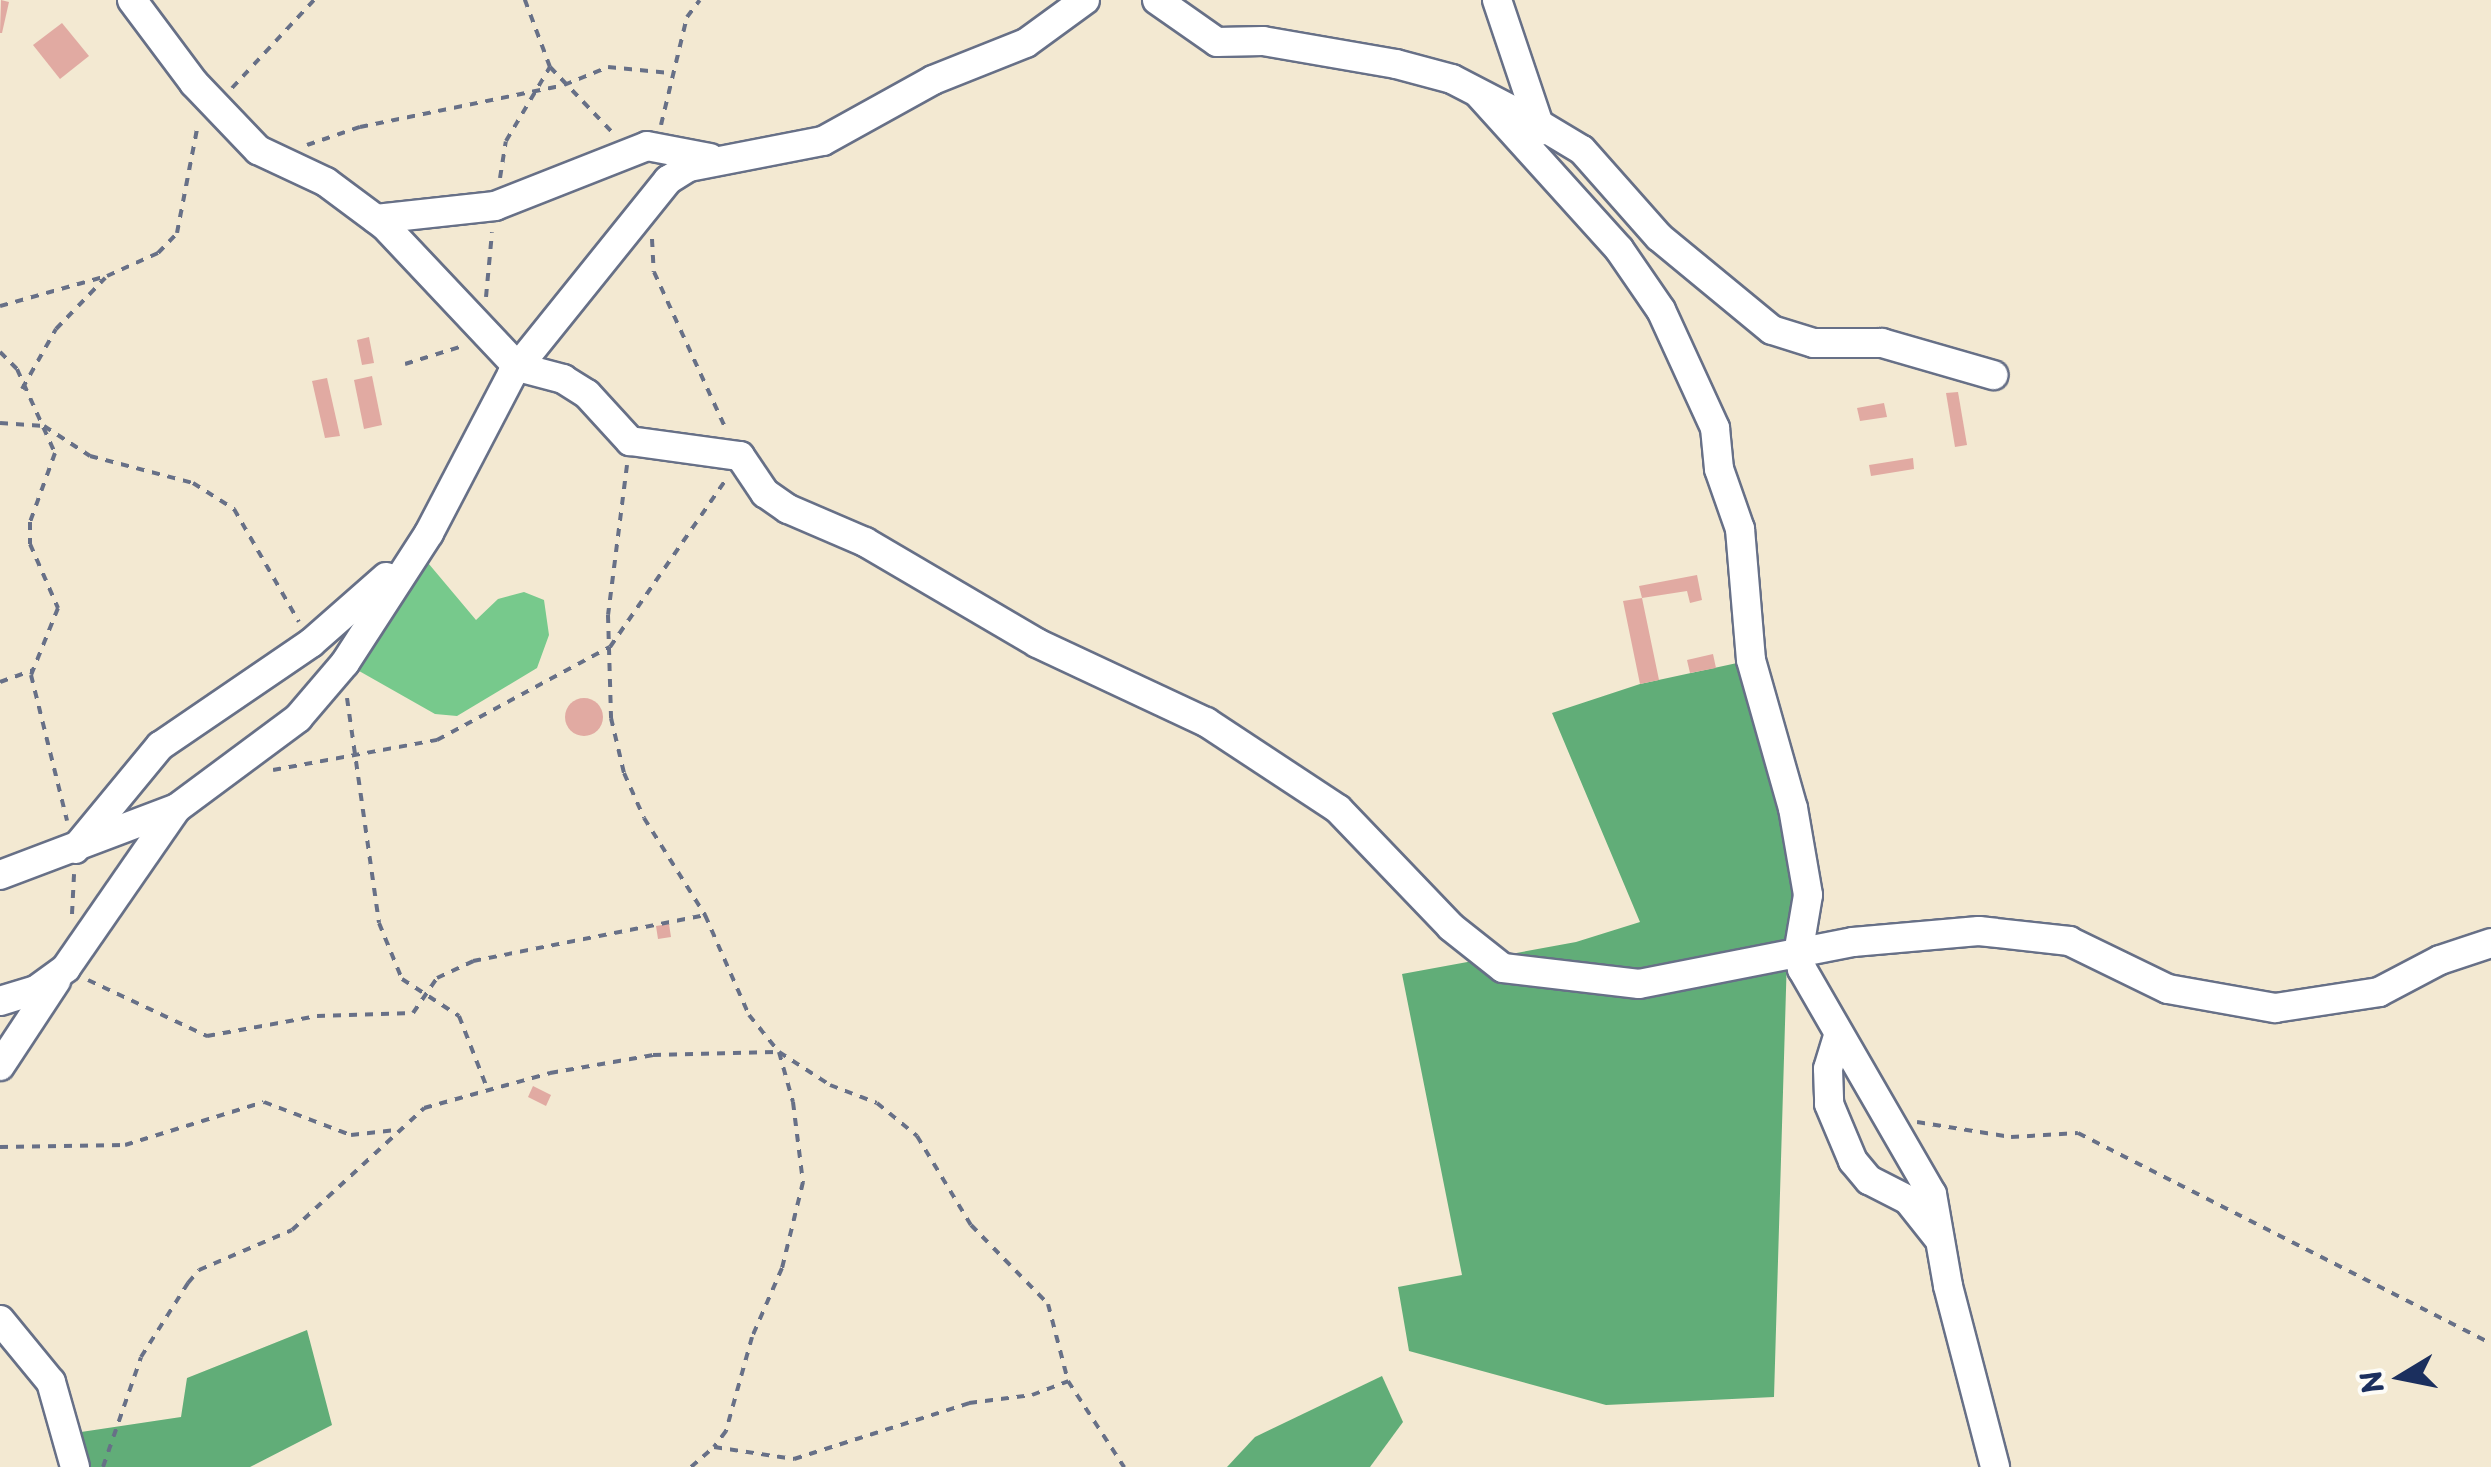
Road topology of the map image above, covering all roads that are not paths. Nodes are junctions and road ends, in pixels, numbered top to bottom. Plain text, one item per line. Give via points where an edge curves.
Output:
1 (132, 0) edge
2 (1085, 0) edge
3 (1157, 0) edge
4 (1497, 0) edge
5 (1479, 94) junction
6 (1538, 123) junction
7 (732, 162) junction
8 (1566, 185) junction
9 (376, 219) junction
10 (518, 366) junction
11 (1993, 376) dead end
12 (430, 533) junction
13 (177, 808) junction
14 (74, 849) junction
15 (0, 875) edge
16 (2491, 943) edge
17 (1798, 954) junction
18 (66, 968) junction
19 (0, 1001) edge
20 (1838, 1036) junction
21 (0, 1066) edge
22 (1940, 1241) junction
23 (0, 1320) edge
24 (75, 1467) edge
25 (1994, 1467) edge

1 - 9 street via 258,150 326,182
2 - 7 street via 1026,43 933,80 843,132
3 - 5 street via 1216,42 1263,42 1380,60
4 - 6 street
5 - 6 street
5 - 8 street
6 - 8 street
6 - 11 street via 1582,150 1659,237 1772,330 1814,343 1882,344
7 - 9 street via 646,149 495,206
7 - 10 street via 680,170
8 - 17 street via 1661,310 1714,428 1719,469 1740,530 1751,660 1806,880
9 - 10 street
10 - 12 street
10 - 17 street via 587,394 630,441 740,456 765,492 788,509 865,542 1037,643 1206,722 1338,809 1451,927 1503,968 1639,984
12 - 13 street via 345,663 298,718
12 - 14 street via 311,643 160,746
13 - 14 street
13 - 18 street
14 - 15 street
16 - 17 street via 2379,992 2275,1008 2168,989 2070,941 1979,931
17 - 20 street
18 - 19 street via 36,990
18 - 21 street
20 - 22 street via 1919,1164
20 - 22 street via 1828,1069 1829,1104 1853,1161 1870,1180 1908,1200
22 - 25 street
23 - 24 street via 51,1382

